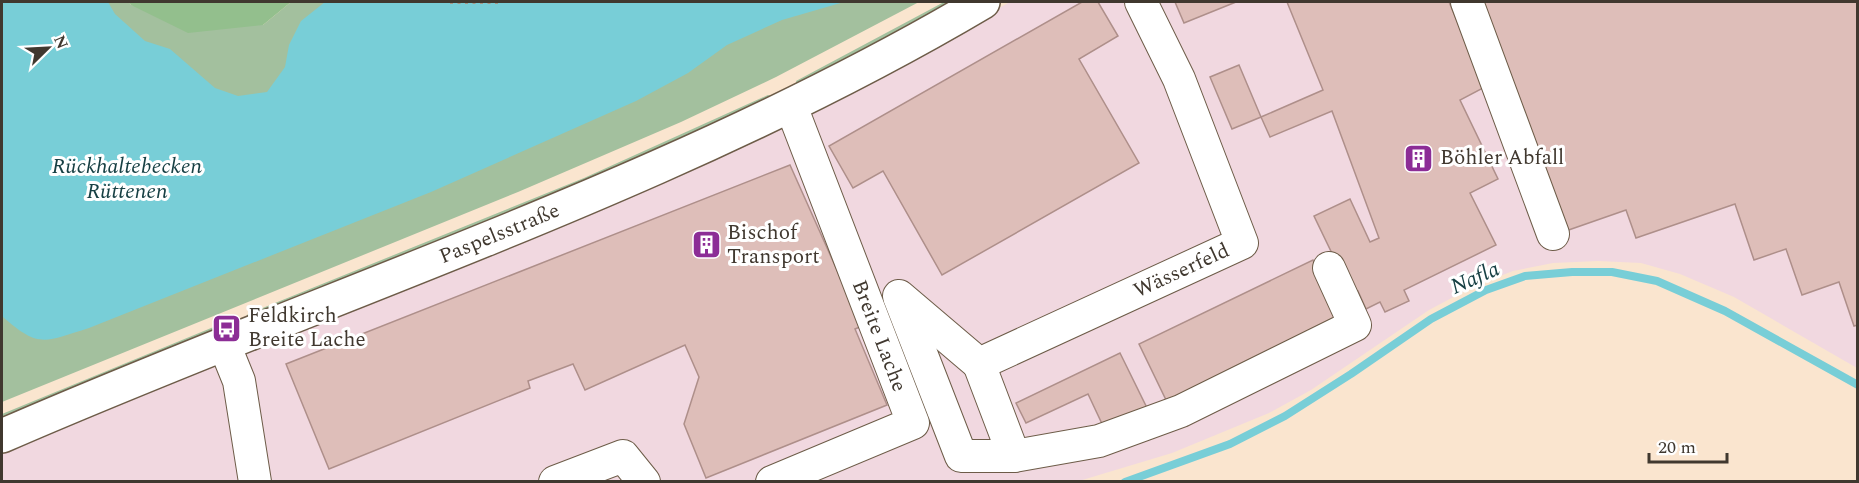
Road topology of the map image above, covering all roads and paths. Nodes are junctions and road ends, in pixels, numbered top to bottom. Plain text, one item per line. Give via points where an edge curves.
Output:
1 (450, 2) edge
2 (500, 2) edge
3 (983, 2) edge
4 (1141, 2) edge
5 (1467, 2) edge
6 (791, 105) junction
7 (1553, 234) dead end
8 (1329, 268) dead end
9 (224, 344) junction
10 (979, 364) junction
11 (2, 436) edge
12 (1014, 456) junction
13 (255, 482) edge
14 (555, 482) edge
15 (644, 482) edge
16 (772, 482) edge

1 - 2 path
3 - 6 main road, Paspelsstraße
4 - 10 lane, Wässerfeld via 1179,80 1242,243
5 - 7 lane
6 - 9 main road, Paspelsstraße via 594,195
6 - 16 lane, Breite Lache via 913,423
8 - 12 lane via 1355,325 1180,411 1099,441
9 - 11 main road, Paspelsstraße
9 - 13 lane via 239,381
10 - 12 lane
10 - 12 lane via 899,296 961,456
14 - 15 lane via 623,456

